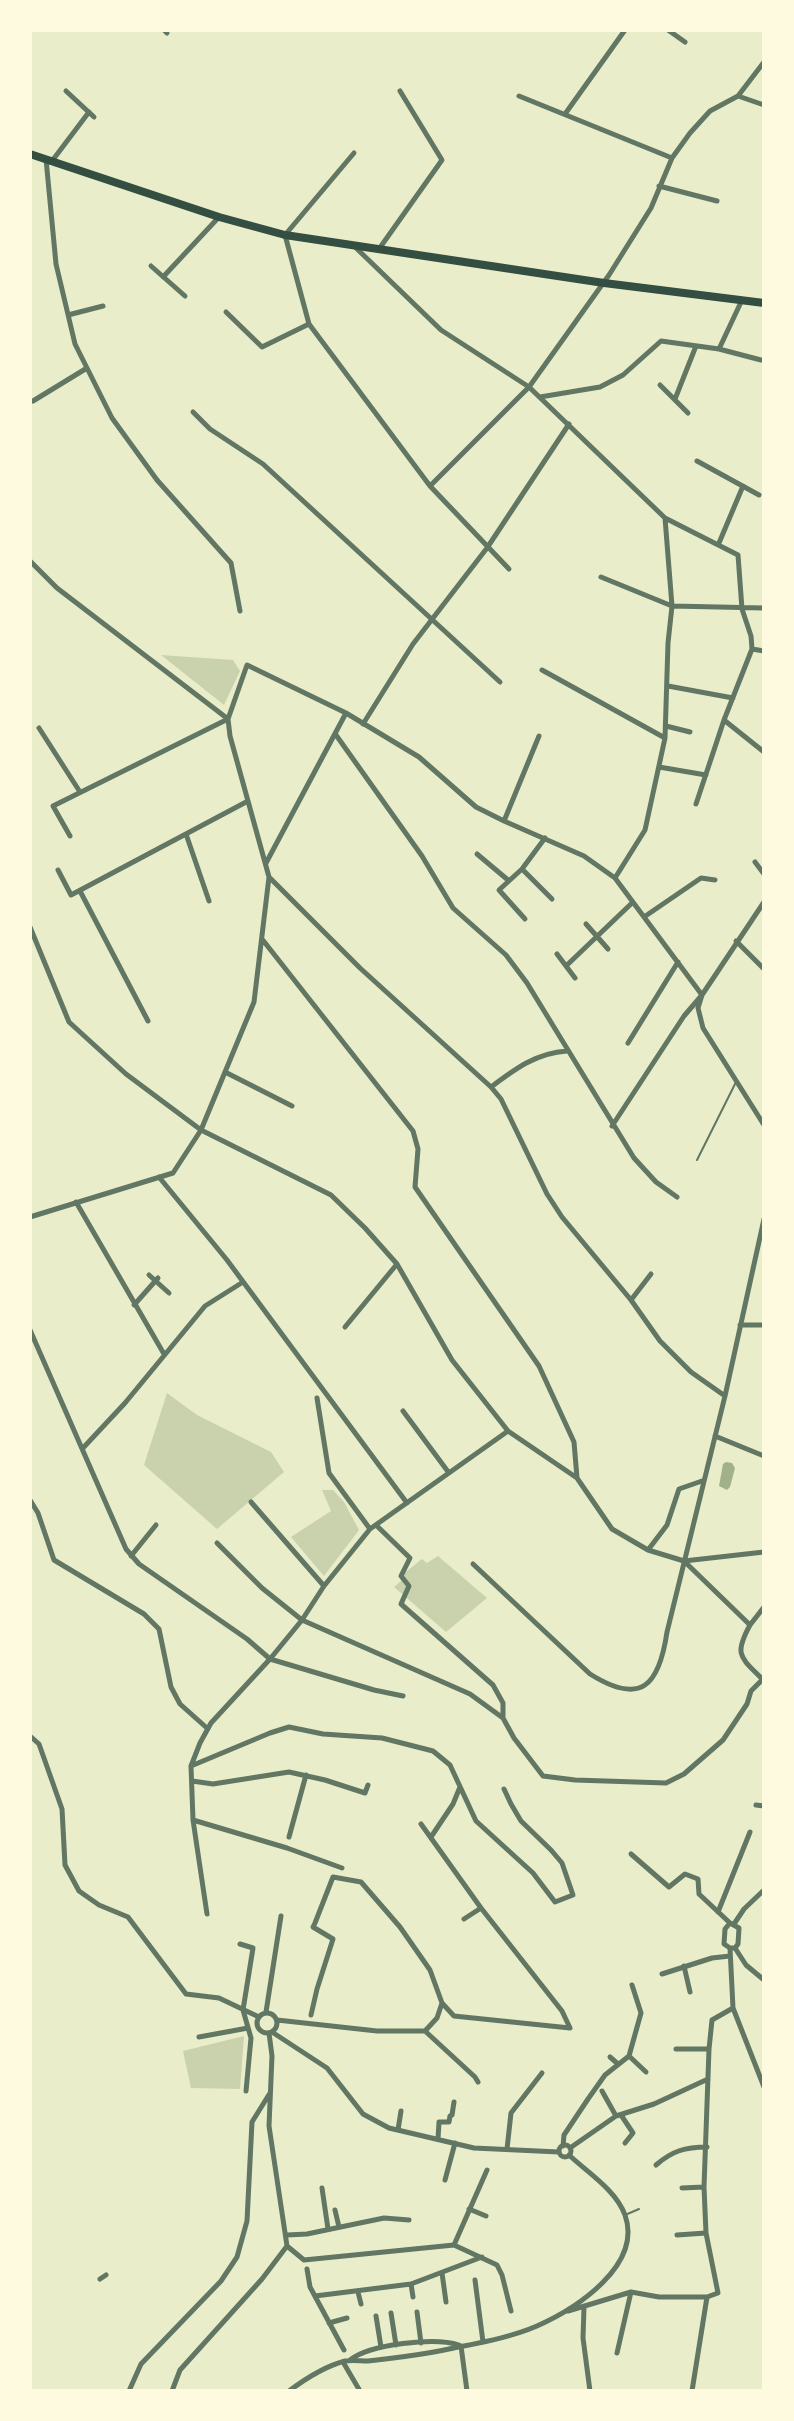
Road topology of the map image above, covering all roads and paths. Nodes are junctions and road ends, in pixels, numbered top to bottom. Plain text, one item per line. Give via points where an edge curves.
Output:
1 (625, 30) edge
2 (668, 30) edge
3 (685, 42) dead end
4 (764, 62) edge
5 (66, 91) dead end
6 (400, 91) dead end
7 (519, 96) dead end
8 (738, 96) junction
9 (764, 105) edge
10 (89, 112) junction
11 (565, 114) junction
12 (94, 117) dead end
13 (354, 153) dead end
14 (30, 154) edge
15 (672, 158) junction
16 (49, 160) junction
17 (659, 186) junction
18 (717, 201) dead end
19 (219, 217) junction
20 (285, 234) junction
21 (352, 244) junction
22 (379, 249) junction
23 (151, 266) dead end
24 (163, 277) junction
25 (604, 283) junction
26 (185, 296) dead end
27 (743, 299) junction
28 (764, 303) edge
29 (104, 306) dead end
30 (226, 312) dead end
31 (68, 315) junction
32 (309, 324) junction
33 (696, 345) junction
34 (719, 349) junction
35 (761, 360) dead end
36 (87, 368) junction
37 (660, 385) dead end
38 (529, 387) junction
39 (540, 397) junction
40 (675, 399) junction
41 (33, 401) dead end
42 (193, 412) dead end
43 (688, 413) dead end
44 (569, 424) junction
45 (697, 461) dead end
46 (430, 486) junction
47 (743, 486) junction
48 (759, 495) dead end
49 (666, 518) junction
50 (718, 543) junction
51 (487, 548) junction
52 (30, 561) edge
53 (509, 569) dead end
54 (601, 577) dead end
55 (672, 606) junction
56 (764, 608) edge
57 (742, 609) junction
58 (240, 612) dead end
59 (432, 618) junction
60 (752, 649) junction
61 (764, 651) edge
62 (542, 670) dead end
63 (500, 682) dead end
64 (668, 686) junction
65 (733, 698) junction
66 (346, 713) junction
67 (228, 719) junction
68 (724, 720) junction
69 (363, 724) junction
70 (666, 726) junction
71 (39, 728) dead end
72 (690, 732) dead end
73 (336, 735) junction
74 (539, 736) dead end
75 (665, 738) junction
76 (764, 752) edge
77 (659, 767) junction
78 (706, 775) junction
79 (80, 792) junction
80 (248, 801) junction
81 (696, 804) dead end
82 (504, 821) junction
83 (186, 834) junction
84 (70, 836) dead end
85 (545, 838) junction
86 (477, 854) dead end
87 (755, 862) dead end
88 (266, 863) junction
89 (522, 869) junction
90 (58, 870) dead end
91 (764, 874) edge
92 (269, 877) junction
93 (615, 878) junction
94 (508, 880) junction
95 (715, 880) dead end
96 (80, 891) junction
97 (552, 899) dead end
98 (209, 901) dead end
99 (764, 902) edge
100 (633, 903) junction
101 (644, 917) junction
102 (525, 919) dead end
103 (586, 924) dead end
104 (30, 927) edge
105 (598, 936) junction
106 (262, 939) junction
107 (736, 941) junction
108 (608, 949) dead end
109 (557, 954) dead end
110 (678, 962) junction
111 (566, 966) junction
112 (764, 969) edge
113 (575, 978) dead end
114 (702, 995) junction
115 (148, 1021) dead end
116 (628, 1043) dead end
117 (567, 1051) junction
118 (225, 1072) junction
119 (736, 1081) junction
120 (491, 1087) junction
121 (292, 1106) dead end
122 (764, 1125) edge
123 (612, 1126) junction
124 (201, 1130) junction
125 (697, 1160) dead end
126 (159, 1177) junction
127 (677, 1197) dead end
128 (76, 1202) junction
129 (30, 1217) edge
130 (764, 1219) edge
131 (397, 1264) junction
132 (651, 1274) dead end
133 (149, 1275) dead end
134 (157, 1279) junction
135 (243, 1282) junction
136 (169, 1293) dead end
137 (631, 1300) junction
138 (134, 1305) junction
139 (740, 1325) junction
140 (764, 1325) edge
141 (345, 1327) dead end
142 (30, 1330) edge
143 (164, 1354) junction
144 (725, 1396) junction
145 (317, 1398) dead end
146 (403, 1411) dead end
147 (508, 1431) junction
148 (715, 1436) junction
149 (83, 1448) junction
150 (764, 1456) edge
151 (449, 1473) junction
152 (577, 1478) junction
153 (702, 1481) junction
154 (30, 1500) edge
155 (251, 1502) dead end
156 (407, 1503) junction
157 (156, 1525) dead end
158 (376, 1525) junction
159 (370, 1529) junction
160 (217, 1543) dead end
161 (648, 1550) junction
162 (764, 1551) edge
163 (131, 1556) junction
164 (684, 1561) junction
165 (473, 1564) dead end
166 (324, 1586) junction
167 (764, 1607) edge
168 (302, 1620) junction
169 (750, 1625) junction
170 (270, 1659) junction
171 (763, 1680) edge
172 (403, 1696) dead end
173 (503, 1718) junction
174 (208, 1729) junction
175 (30, 1736) edge
176 (191, 1766) junction
177 (306, 1775) junction
178 (192, 1781) junction
179 (368, 1785) dead end
180 (459, 1787) junction
181 (504, 1789) dead end
182 (756, 1805) dead end
183 (764, 1806) edge
184 (193, 1820) junction
185 (421, 1824) dead end
186 (750, 1832) dead end
187 (289, 1837) dead end
188 (431, 1837) junction
189 (631, 1854) dead end
190 (342, 1868) dead end
191 (764, 1890) edge
192 (481, 1908) junction
193 (718, 1912) junction
194 (207, 1914) dead end
195 (281, 1916) dead end
196 (464, 1918) dead end
197 (732, 1923) junction
198 (240, 1944) dead end
199 (733, 1948) junction
200 (730, 1956) junction
201 (684, 1966) junction
202 (662, 1974) dead end
203 (764, 1980) edge
204 (632, 1985) dead end
205 (690, 1992) dead end
206 (442, 2003) junction
207 (733, 2008) junction
208 (243, 2010) junction
209 (266, 2012) junction
210 (311, 2015) dead end
211 (259, 2017) junction
212 (277, 2020) junction
213 (248, 2028) junction
214 (425, 2031) junction
215 (271, 2032) junction
216 (199, 2037) dead end
217 (676, 2049) dead end
218 (709, 2049) junction
219 (629, 2055) junction
220 (610, 2057) dead end
221 (618, 2064) junction
222 (646, 2072) dead end
223 (542, 2073) dead end
224 (708, 2079) junction
225 (478, 2082) dead end
226 (764, 2087) edge
227 (246, 2091) dead end
228 (603, 2091) dead end
229 (271, 2092) junction
230 (454, 2102) dead end
231 (400, 2111) dead end
232 (618, 2115) junction
233 (398, 2130) junction
234 (438, 2139) junction
235 (455, 2143) junction
236 (625, 2143) dead end
237 (707, 2147) junction
238 (507, 2149) junction
239 (567, 2150) junction
240 (559, 2152) junction
241 (656, 2165) dead end
242 (487, 2170) dead end
243 (445, 2180) dead end
244 (704, 2187) junction
245 (322, 2188) dead end
246 (682, 2188) dead end
247 (469, 2209) junction
248 (639, 2209) dead end
249 (335, 2210) dead end
250 (625, 2215) junction
251 (486, 2216) dead end
252 (409, 2220) dead end
253 (339, 2227) junction
254 (328, 2229) junction
255 (706, 2233) junction
256 (287, 2235) junction
257 (676, 2235) dead end
258 (454, 2245) junction
259 (287, 2246) junction
260 (482, 2257) junction
261 (307, 2269) dead end
262 (442, 2273) junction
263 (106, 2275) dead end
264 (100, 2279) dead end
265 (475, 2280) dead end
266 (411, 2284) junction
267 (358, 2292) junction
268 (631, 2292) junction
269 (315, 2296) junction
270 (707, 2296) junction
271 (413, 2297) dead end
272 (446, 2302) dead end
273 (360, 2304) dead end
274 (584, 2307) junction
275 (512, 2311) dead end
276 (417, 2312) dead end
277 (392, 2313) dead end
278 (561, 2313) junction
279 (376, 2316) dead end
280 (347, 2318) dead end
281 (329, 2323) junction
282 (483, 2342) junction
283 (421, 2343) junction
284 (396, 2345) junction
285 (461, 2346) junction
286 (381, 2347) junction
287 (344, 2350) dead end
288 (617, 2353) dead end
289 (346, 2361) junction
290 (129, 2391) edge
291 (172, 2391) edge
292 (289, 2391) edge
293 (360, 2391) edge
294 (466, 2391) edge
295 (591, 2391) edge
296 (692, 2391) edge
297 (697, 2391) edge

1 - 11 street
2 - 3 street
4 - 8 street
5 - 10 street
6 - 22 street via 442,160
7 - 11 street
8 - 9 street
8 - 15 street via 704,116
10 - 12 street
10 - 16 street
11 - 15 street
13 - 20 street
14 - 16 main road
15 - 17 street
16 - 19 main road
16 - 31 street via 56,264
17 - 18 street
17 - 25 street via 651,208
19 - 20 main road
19 - 24 street
20 - 21 main road
20 - 32 street
21 - 22 main road
21 - 38 street via 441,330
22 - 25 main road
23 - 24 street
24 - 26 street
25 - 27 main road
25 - 38 street
27 - 28 main road
27 - 34 street
29 - 31 street
30 - 32 street via 262,347
31 - 36 street via 75,344
32 - 46 street
33 - 34 street
33 - 39 street via 661,341 623,375 600,387
33 - 40 street
34 - 35 street
36 - 41 street
36 - 58 street via 112,418 157,480 231,563
37 - 40 street
38 - 39 street
38 - 46 street
39 - 44 street
40 - 43 street
42 - 59 street via 210,429 263,464
44 - 49 street
44 - 51 street
45 - 47 street
46 - 51 street
47 - 48 street
47 - 50 street
49 - 50 street
49 - 55 street
50 - 57 street via 738,555
51 - 53 street
51 - 59 street
52 - 67 street via 57,588
54 - 55 street
55 - 57 street
55 - 64 street
56 - 57 street
57 - 60 street
59 - 63 street
59 - 69 street
60 - 61 street
60 - 65 street
62 - 75 street
64 - 65 street
64 - 70 street
65 - 68 street
66 - 67 street via 247,665
66 - 69 street
66 - 73 street
67 - 79 street
67 - 80 street
68 - 76 street
68 - 78 street
69 - 82 street via 418,757 464,797
70 - 72 street
70 - 75 street
71 - 79 street
73 - 88 street
73 - 117 street via 422,856 453,908 506,955 527,983
74 - 82 street
75 - 77 street
77 - 78 street
77 - 93 street via 645,830
78 - 81 street
79 - 84 street via 53,806
80 - 83 street
80 - 88 street
82 - 85 street
83 - 96 street
83 - 98 street
85 - 89 street
85 - 93 street via 584,856
86 - 94 street
87 - 91 street
88 - 92 street
89 - 94 street
89 - 97 street
90 - 96 street via 70,895
92 - 106 street
92 - 120 street via 360,968
93 - 100 street
94 - 102 street via 500,894
95 - 101 street via 701,878
96 - 115 street
99 - 107 street
100 - 101 street
100 - 105 street
101 - 110 street
103 - 105 street
104 - 124 street via 69,1022 126,1074
105 - 108 street
105 - 111 street
106 - 118 street via 254,1002
106 - 152 street via 413,1131 418,1149 415,1188 539,1366 574,1442
107 - 112 street
107 - 114 street
109 - 111 street
110 - 114 street
110 - 116 street
111 - 113 street
114 - 119 street via 699,1017
114 - 123 street
117 - 120 street via 525,1062
117 - 123 street
118 - 121 street
118 - 124 street
119 - 122 street
119 - 125 lane
120 - 137 street via 501,1099 562,1217
123 - 127 street via 634,1158
124 - 126 street via 173,1173
124 - 131 street via 331,1195
126 - 128 street
126 - 135 street
128 - 129 street
128 - 138 street
130 - 139 street
131 - 141 street
131 - 147 street via 452,1360
132 - 137 street
133 - 134 street
134 - 136 street
134 - 138 street
135 - 143 street via 209,1302
135 - 156 street
137 - 144 street via 660,1341 691,1372
138 - 143 street
139 - 140 street
139 - 144 street
142 - 149 street
143 - 149 street
144 - 148 street
145 - 159 street via 329,1473
146 - 151 street
147 - 151 street
147 - 152 street
148 - 150 street
148 - 153 street
149 - 163 street
151 - 156 street
152 - 161 street via 612,1529
153 - 161 street via 679,1489 667,1525
153 - 164 street
154 - 174 street via 54,1560 144,1614 159,1629 171,1687 180,1704
155 - 166 street
156 - 158 street
157 - 163 street
158 - 159 street
158 - 173 street via 410,1557 401,1576 409,1586 401,1604 493,1685 503,1703
159 - 166 street
160 - 168 street via 262,1588
161 - 164 street
162 - 164 street
163 - 170 street
164 - 165 street via 663,1657 645,1685 629,1690 611,1686 590,1674
164 - 169 street
166 - 168 street
167 - 169 street
168 - 170 street
168 - 173 street via 470,1694
169 - 171 street via 740,1643 741,1657
170 - 172 street
170 - 174 street
171 - 173 street via 751,1691 723,1740 684,1774 666,1783 543,1776
174 - 176 street
175 - 208 street via 39,1744 62,1809 65,1865 79,1891 128,1917 186,1994 219,1998
176 - 178 street
176 - 180 street via 290,1727 323,1734 382,1738 433,1752 450,1765
177 - 178 street via 290,1772 213,1784
177 - 179 street via 365,1793
177 - 187 street
178 - 184 street
180 - 181 street via 476,1821 533,1873 555,1902 573,1895 562,1863 521,1821
180 - 188 street via 453,1804
182 - 183 street
184 - 190 street
184 - 194 street
185 - 188 street
186 - 193 street
188 - 192 street
189 - 193 street via 669,1887 685,1874 697,1878 699,1894
191 - 197 street
192 - 196 street
192 - 206 street via 562,2011 570,2028 454,2016
193 - 197 street
195 - 209 street
197 - 199 street via 740,1932
197 - 199 street via 726,1929 724,1944
198 - 208 street via 253,1948
199 - 200 street
199 - 203 street
200 - 201 street
200 - 207 street
201 - 202 street
201 - 205 street
204 - 219 street via 641,2013
206 - 210 street via 430,1970 400,1927 361,1882 333,1877 313,1927 333,1939
206 - 214 street via 437,2018
207 - 218 street via 712,2020
207 - 226 street
208 - 211 street
208 - 213 street
209 - 211 street
209 - 212 street
211 - 215 street via 259,2029
212 - 214 street via 377,2031
212 - 215 street via 277,2027
213 - 216 street
213 - 227 street
214 - 225 street
215 - 229 street
215 - 233 street via 327,2068 363,2114
217 - 218 street
218 - 224 street
219 - 221 street
219 - 222 street
220 - 221 street
221 - 239 street via 605,2074 564,2135
223 - 238 street via 511,2113
224 - 232 street via 654,2104
224 - 237 street
228 - 232 street
229 - 256 street via 269,2126
229 - 290 street via 252,2122 247,2221 237,2258 221,2281 141,2364
230 - 234 street via 449,2122 440,2122
231 - 233 street
232 - 236 street via 633,2133
232 - 239 street
233 - 234 street
234 - 235 street
235 - 238 street
235 - 243 street
237 - 241 street via 684,2147
237 - 244 street
238 - 240 street
239 - 240 street
239 - 240 street via 562,2157
239 - 250 street via 608,2191
242 - 247 street
244 - 246 street
244 - 255 street
245 - 254 street
247 - 251 street
247 - 258 street
248 - 250 lane
249 - 253 street
250 - 278 street via 627,2238 620,2261 600,2284
252 - 253 street via 384,2218
253 - 254 street
254 - 256 street
255 - 257 street
255 - 270 street via 718,2289 715,2296
256 - 259 street
258 - 259 street via 304,2260
258 - 260 street
259 - 291 street via 187,2361
260 - 262 street
260 - 275 street via 500,2269
261 - 269 street
262 - 266 street
262 - 272 street
263 - 264 street
265 - 282 street
266 - 267 street
266 - 271 street
267 - 269 street
267 - 273 street
268 - 270 street via 659,2297
268 - 274 street
268 - 288 street
269 - 281 street
270 - 296 street
274 - 278 street
274 - 295 street via 583,2338
276 - 283 street
277 - 284 street
278 - 282 street via 536,2326
279 - 286 street
280 - 281 street
281 - 287 street
282 - 285 street
283 - 284 street
283 - 285 street via 450,2342
284 - 286 street
285 - 289 street
285 - 294 street
286 - 289 street
289 - 292 street
289 - 293 street
296 - 297 street

